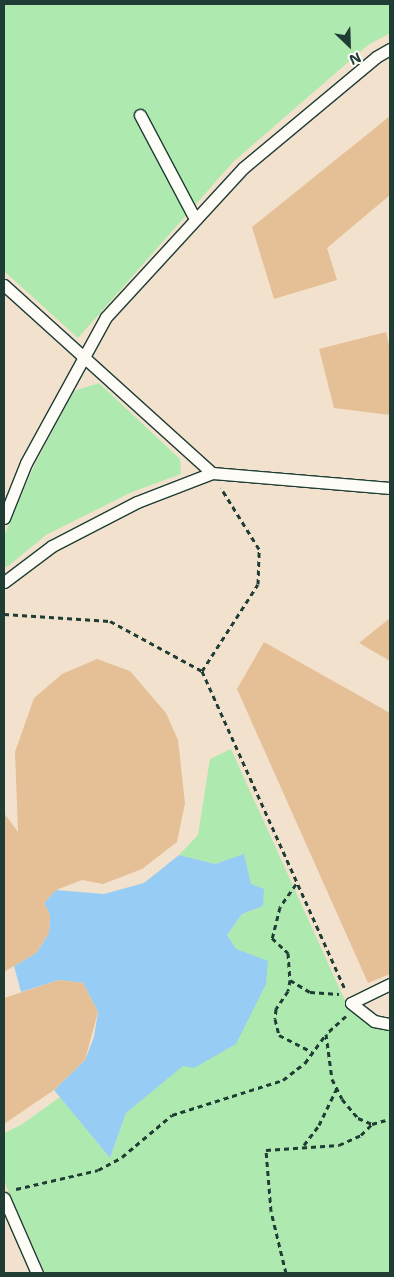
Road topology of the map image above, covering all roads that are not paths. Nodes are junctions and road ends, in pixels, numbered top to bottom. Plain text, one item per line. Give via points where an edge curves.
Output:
1 (390, 49) edge
2 (140, 115) dead end
3 (196, 219) junction
4 (4, 285) edge
5 (84, 357) junction
6 (212, 473) junction
7 (390, 488) edge
8 (4, 518) edge
9 (4, 582) edge
10 (390, 984) edge
11 (390, 1024) edge
12 (4, 1198) edge
13 (37, 1273) edge

1 - 3 lane via 376,57 243,168
2 - 3 lane
3 - 5 lane via 106,317
4 - 5 lane
5 - 6 lane
5 - 8 lane via 26,463
6 - 7 lane
6 - 9 lane via 137,502 52,546
10 - 11 lane via 351,1003 374,1021
12 - 13 lane

